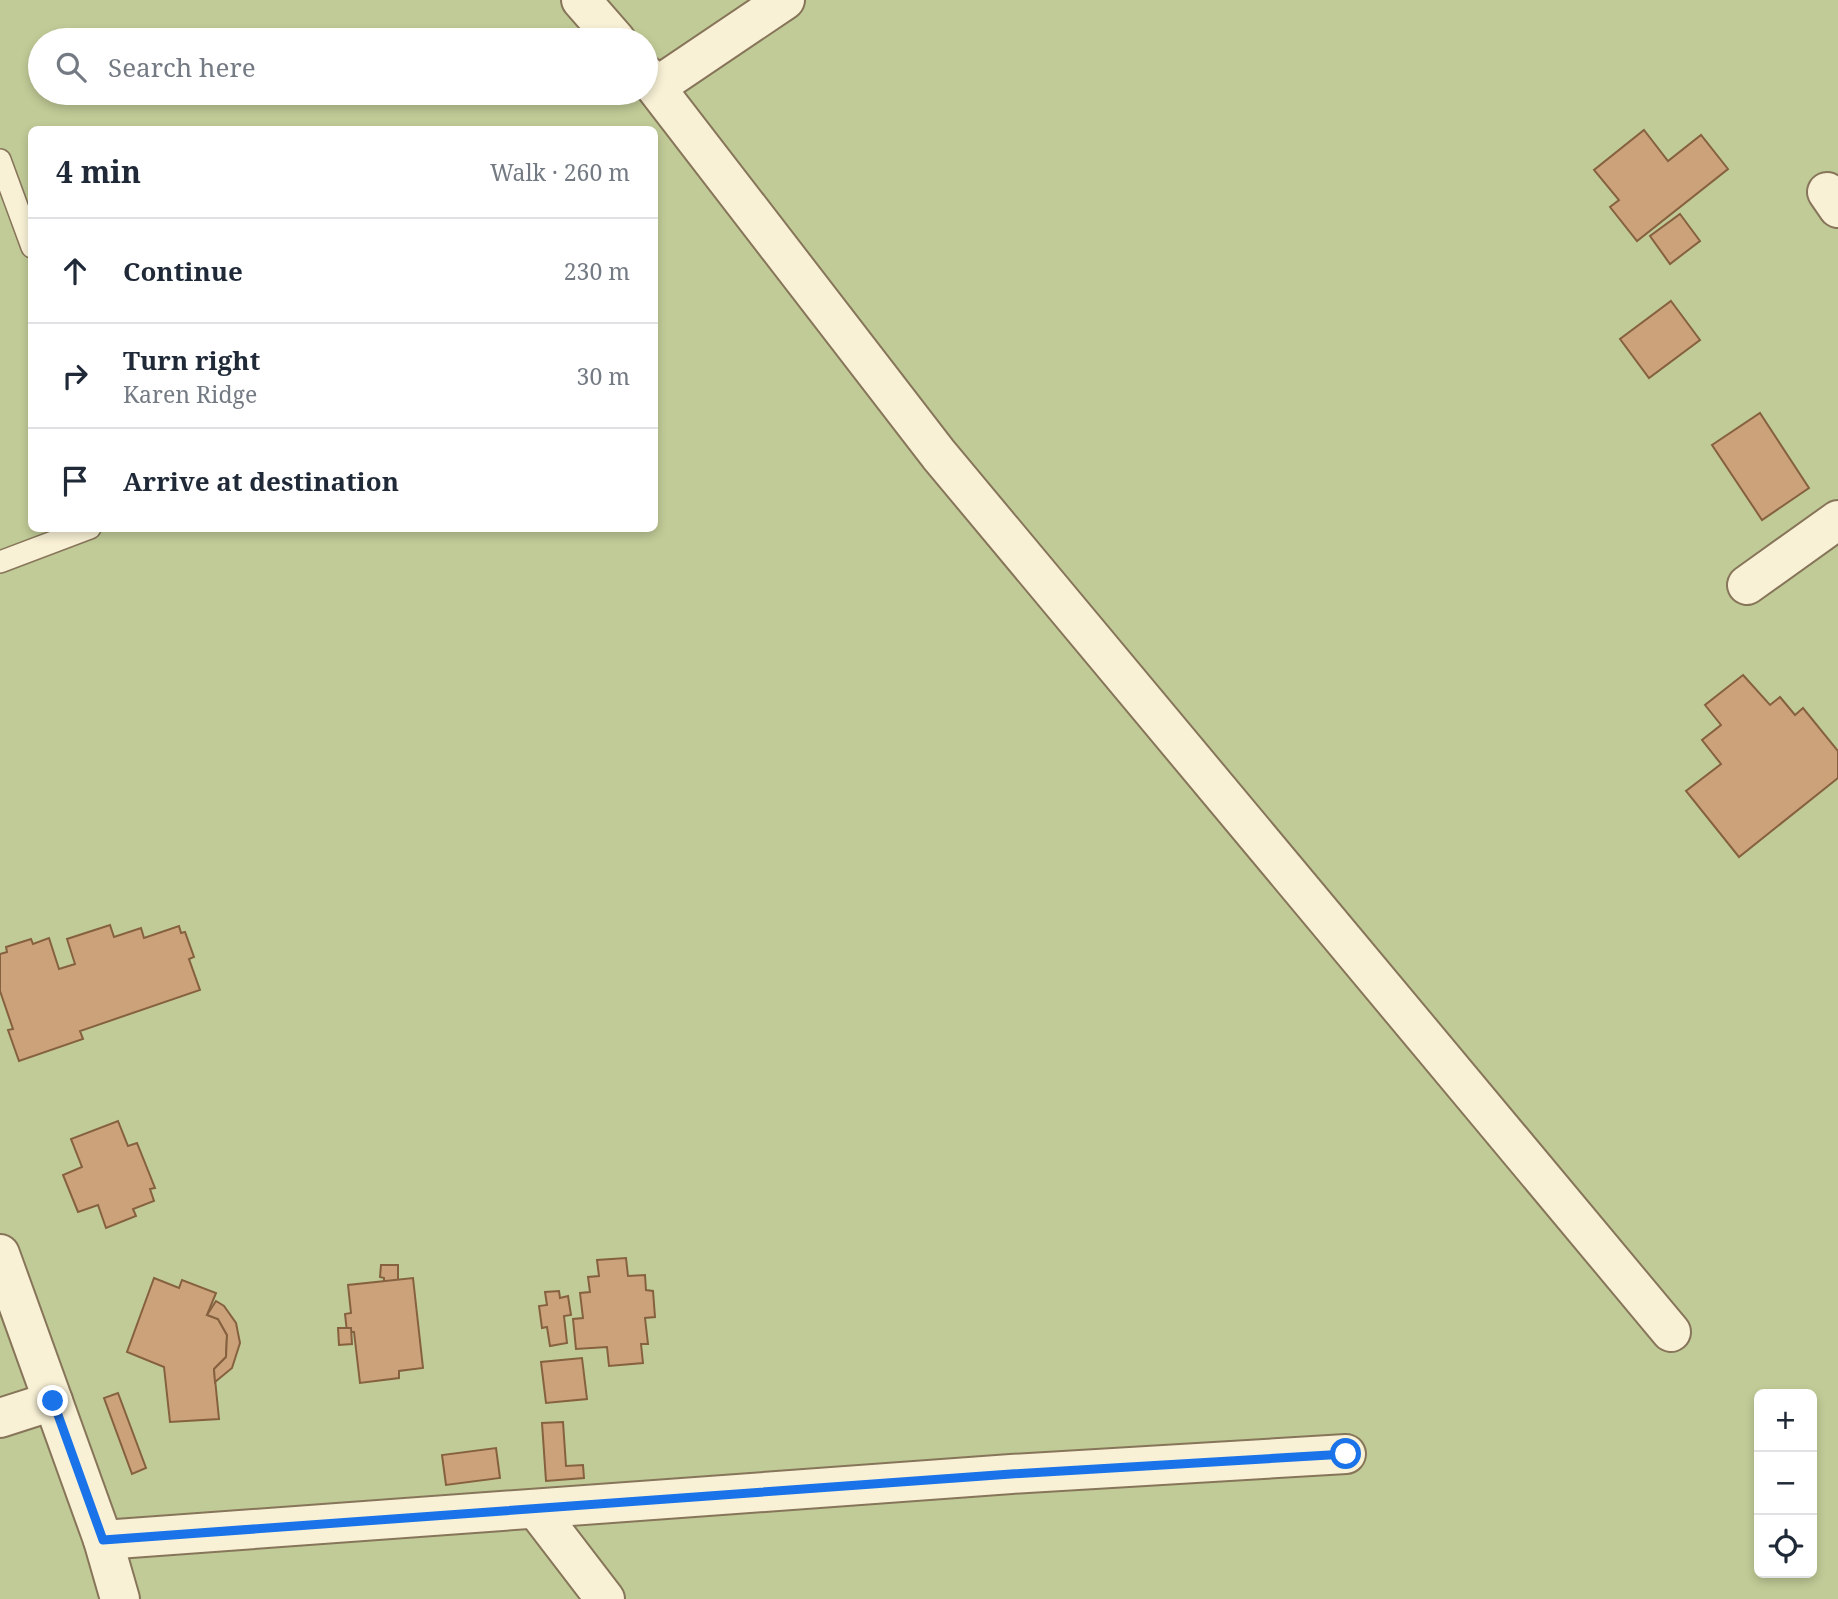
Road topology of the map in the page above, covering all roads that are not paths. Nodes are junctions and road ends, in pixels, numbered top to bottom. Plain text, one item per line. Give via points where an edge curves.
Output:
1 (581, 0) edge
2 (785, 0) edge
3 (605, 28) edge
4 (658, 77) edge
5 (658, 90) edge
6 (0, 160) edge
7 (28, 236) edge
8 (1838, 520) edge
9 (79, 532) edge
10 (0, 562) edge
11 (1747, 585) dead end
12 (0, 1254) edge
13 (1671, 1332) dead end
14 (53, 1401) junction
15 (0, 1418) edge
16 (1346, 1454) dead end
17 (536, 1508) junction
18 (103, 1540) junction
19 (120, 1599) edge
20 (605, 1599) edge

1 - 3 street
2 - 4 street
5 - 13 street via 939,454
6 - 7 lane
8 - 11 street
9 - 10 lane
12 - 14 street
14 - 15 street
14 - 18 street
16 - 17 street
17 - 18 street
17 - 20 street
18 - 19 street

